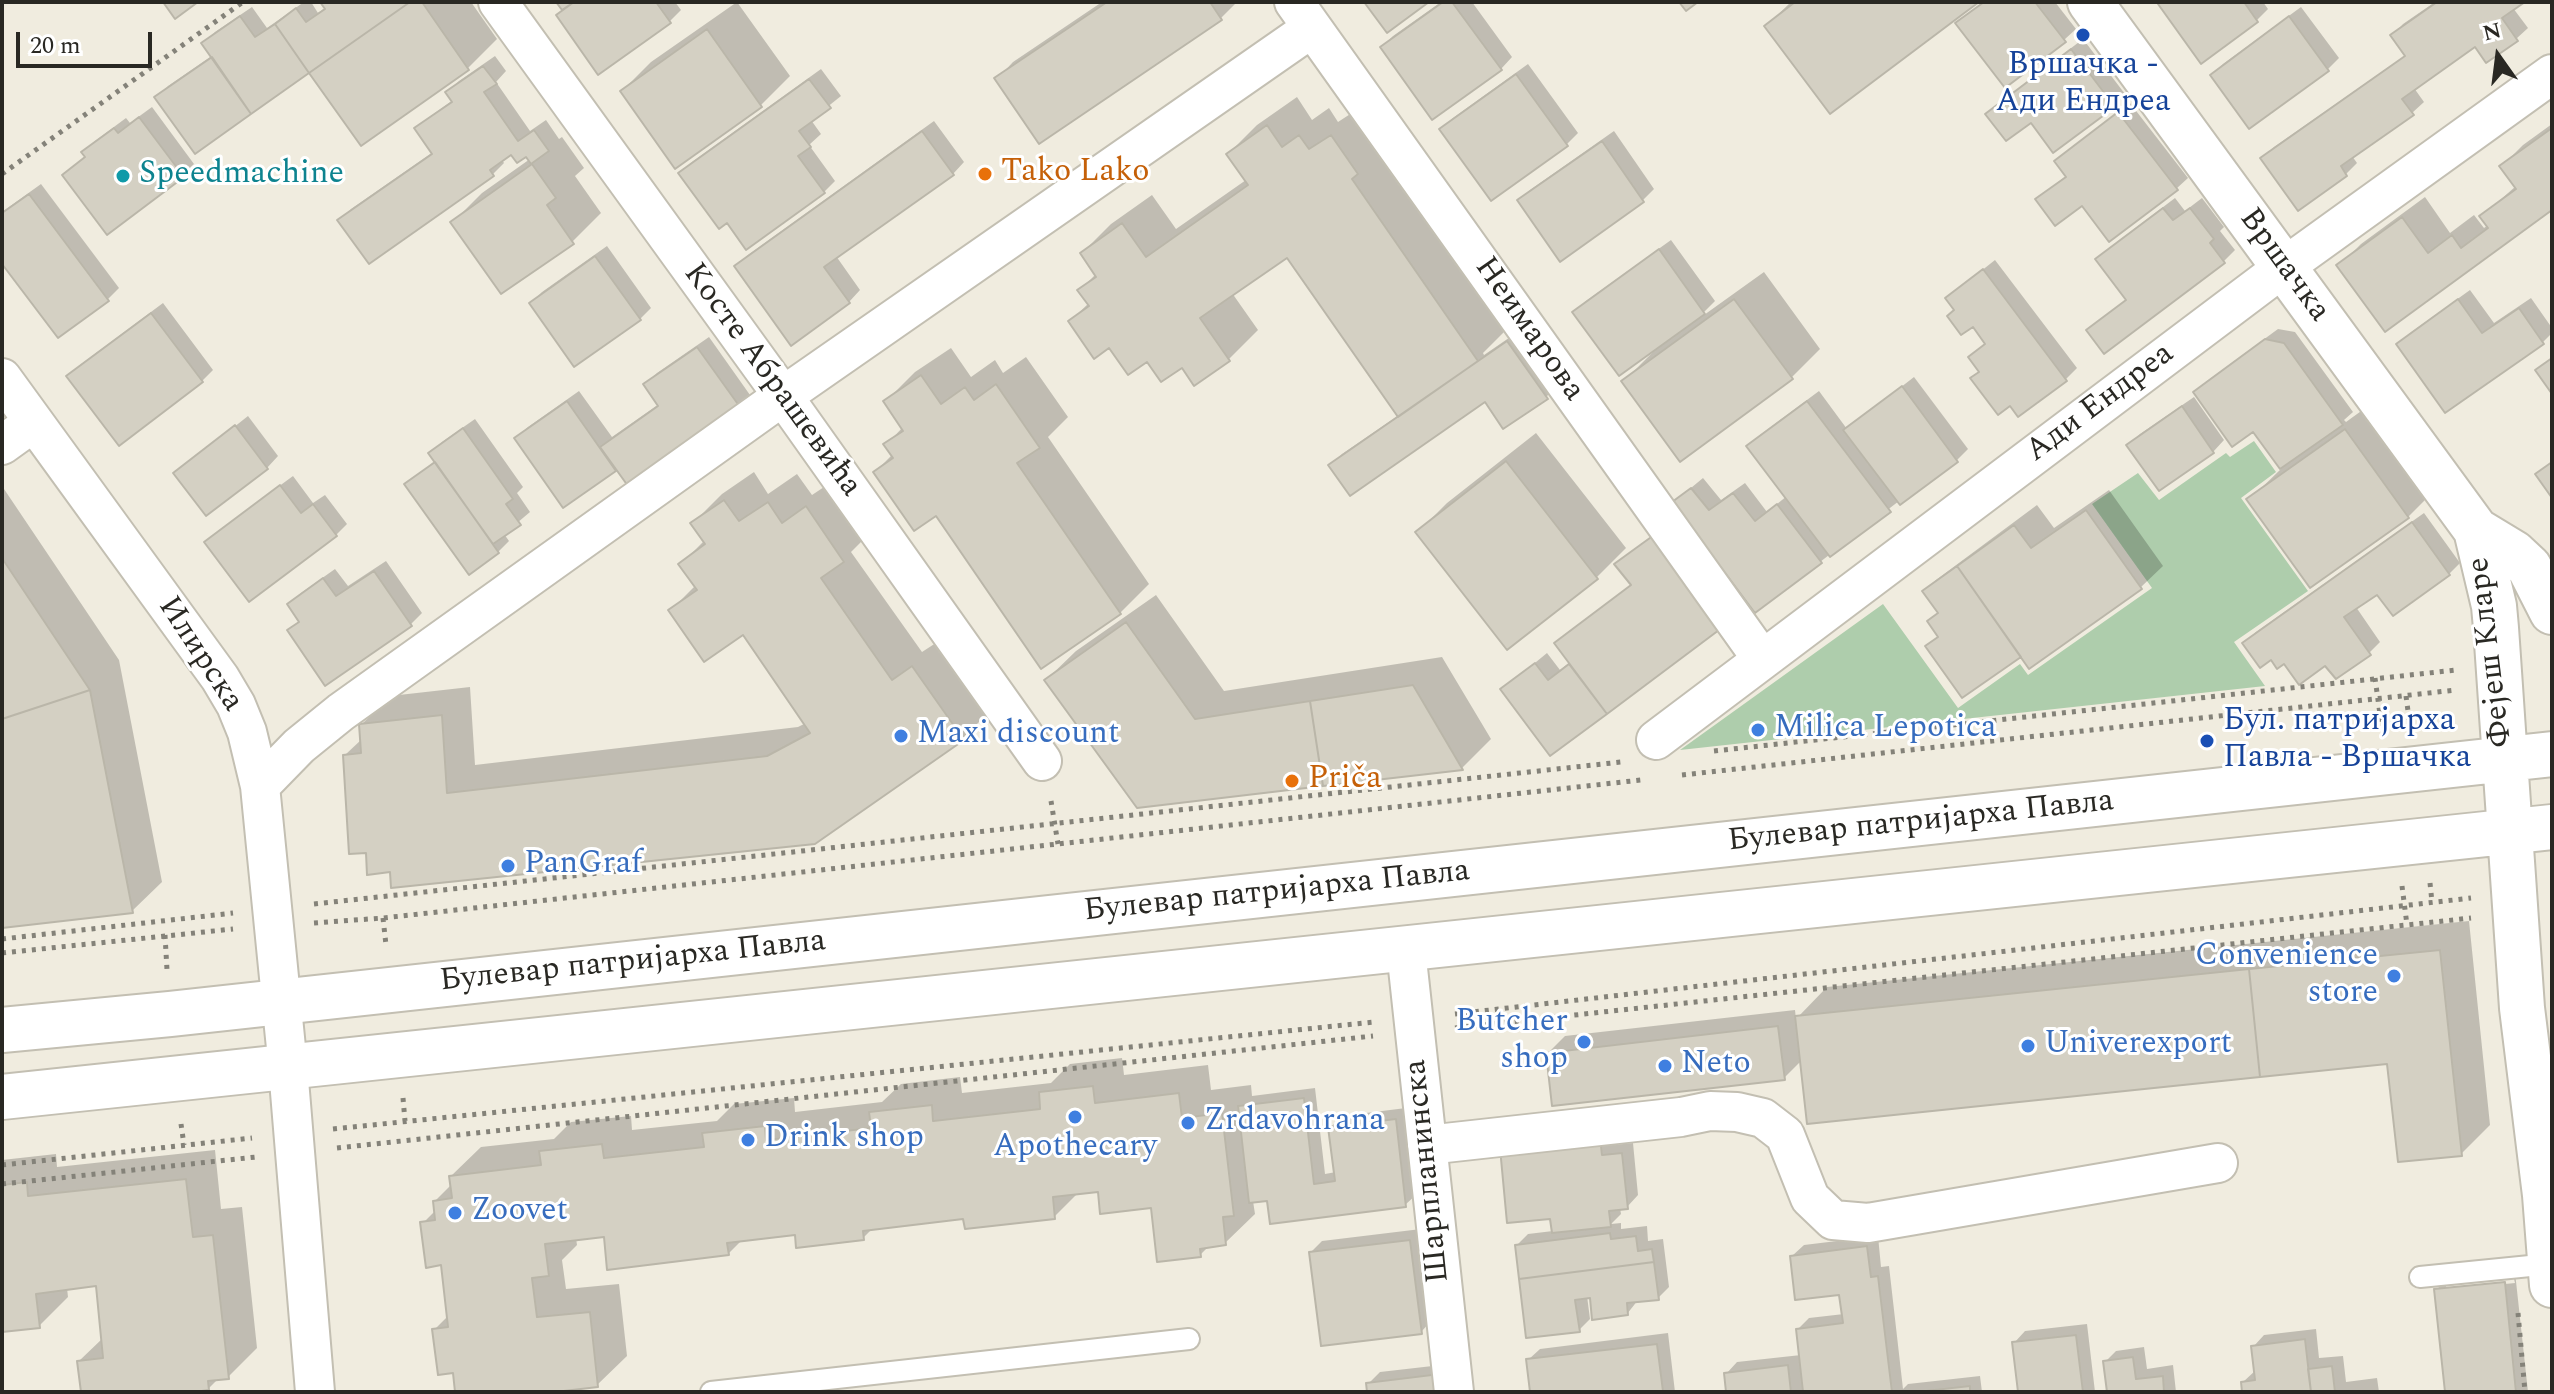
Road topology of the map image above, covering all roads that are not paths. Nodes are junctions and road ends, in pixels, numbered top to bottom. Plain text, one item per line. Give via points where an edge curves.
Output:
1 (498, 2) edge
2 (2090, 2) edge
3 (1303, 15) edge
4 (2552, 74) edge
5 (2284, 267) junction
6 (2, 378) edge
7 (783, 396) junction
8 (34, 422) junction
9 (2, 445) edge
10 (2476, 530) junction
11 (2548, 595) edge
12 (1762, 659) junction
13 (1641, 751) road end
14 (2552, 754) edge
15 (1042, 761) dead end
16 (260, 786) junction
17 (2507, 795) junction
18 (2552, 827) edge
19 (1406, 950) junction
20 (282, 1001) junction
21 (2, 1030) edge
22 (288, 1068) junction
23 (2, 1097) edge
24 (1427, 1145) junction
25 (2218, 1163) dead end
26 (2548, 1179) edge
27 (2551, 1275) edge
28 (2420, 1277) dead end
29 (1189, 1339) dead end
30 (315, 1392) edge
31 (711, 1392) edge
32 (1454, 1392) edge

1 - 7 street, Косте Абрашевића
2 - 5 main road, Вршачка
3 - 7 street
3 - 12 street, Неимарова
4 - 5 street, Ади Ендреа
5 - 10 main road, Вршачка
5 - 12 street, Ади Ендреа
6 - 8 street, Илирска
7 - 15 street, Косте Абрашевића
7 - 16 street via 341,712
8 - 9 street
8 - 16 street, Илирска via 220,678 247,732
10 - 11 main road, Фејеш Кларе via 2514,553
10 - 17 main road, Фејеш Кларе via 2494,606
12 - 13 street, Ади Ендреа
14 - 17 main road, Булевар патријарха Павла
16 - 20 street, Илирска
17 - 18 main road, Булевар патријарха Павла
17 - 19 main road, Булевар патријарха Павла
17 - 20 main road, Булевар патријарха Павла
17 - 26 main road, Фејеш Кларе via 2527,1056
19 - 22 main road, Булевар патријарха Павла
19 - 24 street, Шарпланинска
20 - 21 main road, Булевар патријарха Павла
20 - 22 street, Илирска
22 - 23 main road, Булевар патријарха Павла
22 - 30 street, Илирска
24 - 25 street via 1737,1112 1763,1118 1785,1135 1810,1198 1833,1220 1868,1223
24 - 32 street, Шарпланинска
26 - 27 main road
27 - 28 lane
29 - 31 lane

